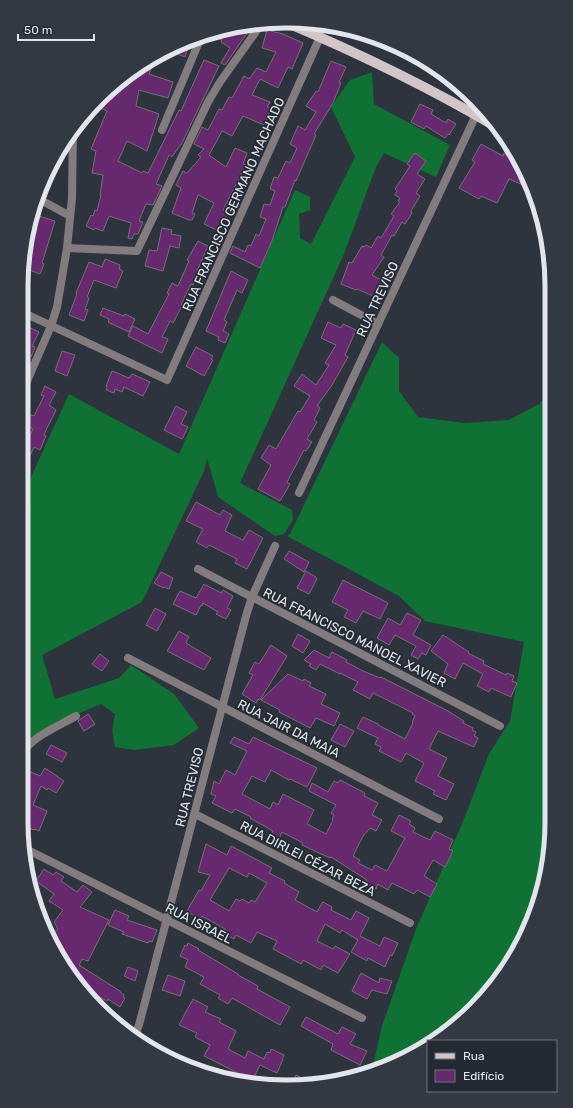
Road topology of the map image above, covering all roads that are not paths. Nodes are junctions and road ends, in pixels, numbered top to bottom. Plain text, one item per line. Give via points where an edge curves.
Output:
1 (301, 29) edge
2 (257, 30) edge
3 (320, 37) junction
4 (198, 44) edge
5 (476, 115) junction
6 (484, 120) edge
7 (162, 130) dead end
8 (73, 142) edge
9 (43, 201) edge
10 (70, 216) junction
11 (67, 248) junction
12 (333, 300) dead end
13 (28, 315) edge
14 (378, 324) junction
15 (51, 326) junction
16 (28, 379) edge
17 (299, 493) dead end
18 (275, 546) dead end
19 (198, 569) dead end
20 (252, 597) junction
21 (128, 658) dead end
22 (222, 707) junction
23 (76, 716) dead end
24 (500, 726) dead end
25 (28, 746) edge
26 (195, 814) junction
27 (439, 819) dead end
28 (30, 852) edge
29 (167, 921) junction
30 (410, 923) dead end
31 (362, 1018) dead end
32 (136, 1032) edge

1 - 3 main road
2 - 11 street via 208,102 137,251
3 - 5 main road via 396,72
3 - 15 street, RUA FRANCISCO GERMANO MACHADO via 167,380
4 - 7 street
5 - 6 main road
5 - 14 street, RUA TREVISO
8 - 10 street
9 - 10 street
10 - 11 street
11 - 15 street via 57,307
12 - 14 street
13 - 15 street
14 - 17 street, RUA TREVISO
15 - 16 street
18 - 20 street, RUA TREVISO
19 - 20 street, RUA FRANCISCO MANOEL XAVIER
20 - 22 street, RUA TREVISO
20 - 24 street, RUA FRANCISCO MANOEL XAVIER
21 - 22 street, RUA JAIR DA MAIA
22 - 26 street, RUA TREVISO
22 - 27 street, RUA JAIR DA MAIA
23 - 25 street
26 - 29 street, RUA TREVISO
26 - 30 street, RUA DIRLEI CÉZAR BEZA
28 - 29 street, RUA ISRAEL
29 - 31 street, RUA ISRAEL
29 - 32 street, RUA TREVISO

